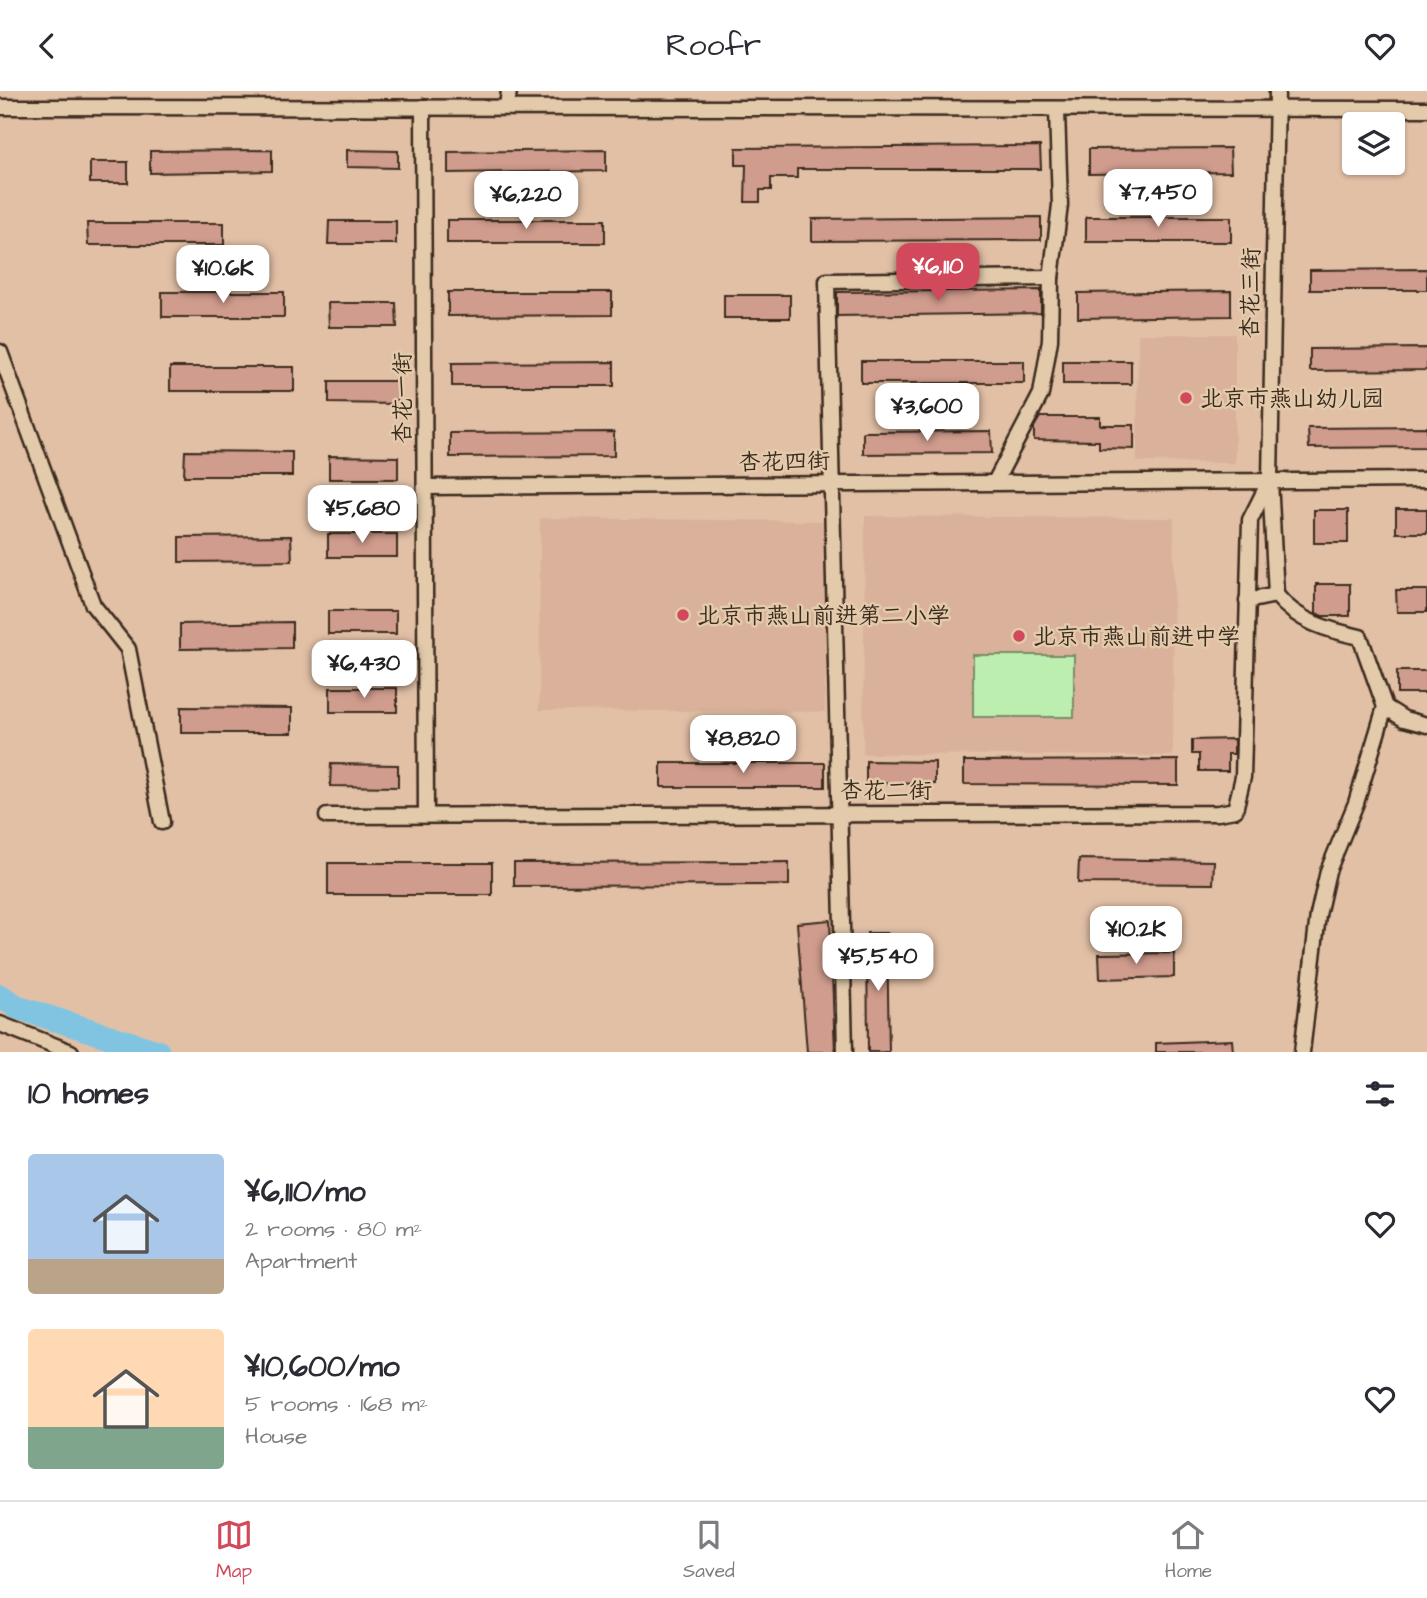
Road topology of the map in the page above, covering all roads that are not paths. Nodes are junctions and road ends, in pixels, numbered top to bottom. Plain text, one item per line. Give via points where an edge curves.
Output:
1 (273, 91) edge
2 (509, 91) edge
3 (1277, 91) edge
4 (0, 107) edge
5 (272, 107) junction
6 (423, 107) junction
7 (507, 107) junction
8 (1276, 107) junction
9 (1427, 109) edge
10 (1057, 110) junction
11 (1051, 278) junction
12 (0, 352) edge
13 (1270, 479) junction
14 (1427, 480) edge
15 (995, 482) junction
16 (832, 483) junction
17 (425, 487) junction
18 (1276, 594) junction
19 (1247, 601) junction
20 (1385, 707) junction
21 (1427, 725) edge
22 (1235, 810) joint
23 (839, 813) junction
24 (426, 815) junction
25 (327, 816) dead end
26 (162, 823) dead end
27 (0, 1024) edge
28 (71, 1052) edge
29 (845, 1052) edge
30 (1302, 1052) edge

1 - 5 street
2 - 7 street
3 - 8 street, 杏花三街
4 - 5 street
5 - 6 street
6 - 7 street
6 - 17 street, 杏花一街
7 - 10 street
8 - 9 street
8 - 10 street
8 - 13 street, 杏花三街
10 - 11 street via 1060,205
11 - 15 street via 1041,394
11 - 16 street via 827,281
12 - 26 street via 93,605 128,649
13 - 14 street, 杏花四街
13 - 15 street, 杏花四街
13 - 18 street, 杏花三街
13 - 19 street, 杏花三街 via 1250,520
15 - 16 street, 杏花四街
16 - 17 street, 杏花四街
16 - 23 street
17 - 24 street, 杏花一街
18 - 19 street
18 - 20 street via 1284,605 1318,628 1360,637
19 - 22 street, 杏花三街 via 1243,777
20 - 21 street via 1404,719
20 - 30 street via 1356,803 1328,871 1318,915
22 - 23 street, 杏花二街
23 - 24 street, 杏花二街
23 - 29 street
24 - 25 street, 杏花二街
27 - 28 street

